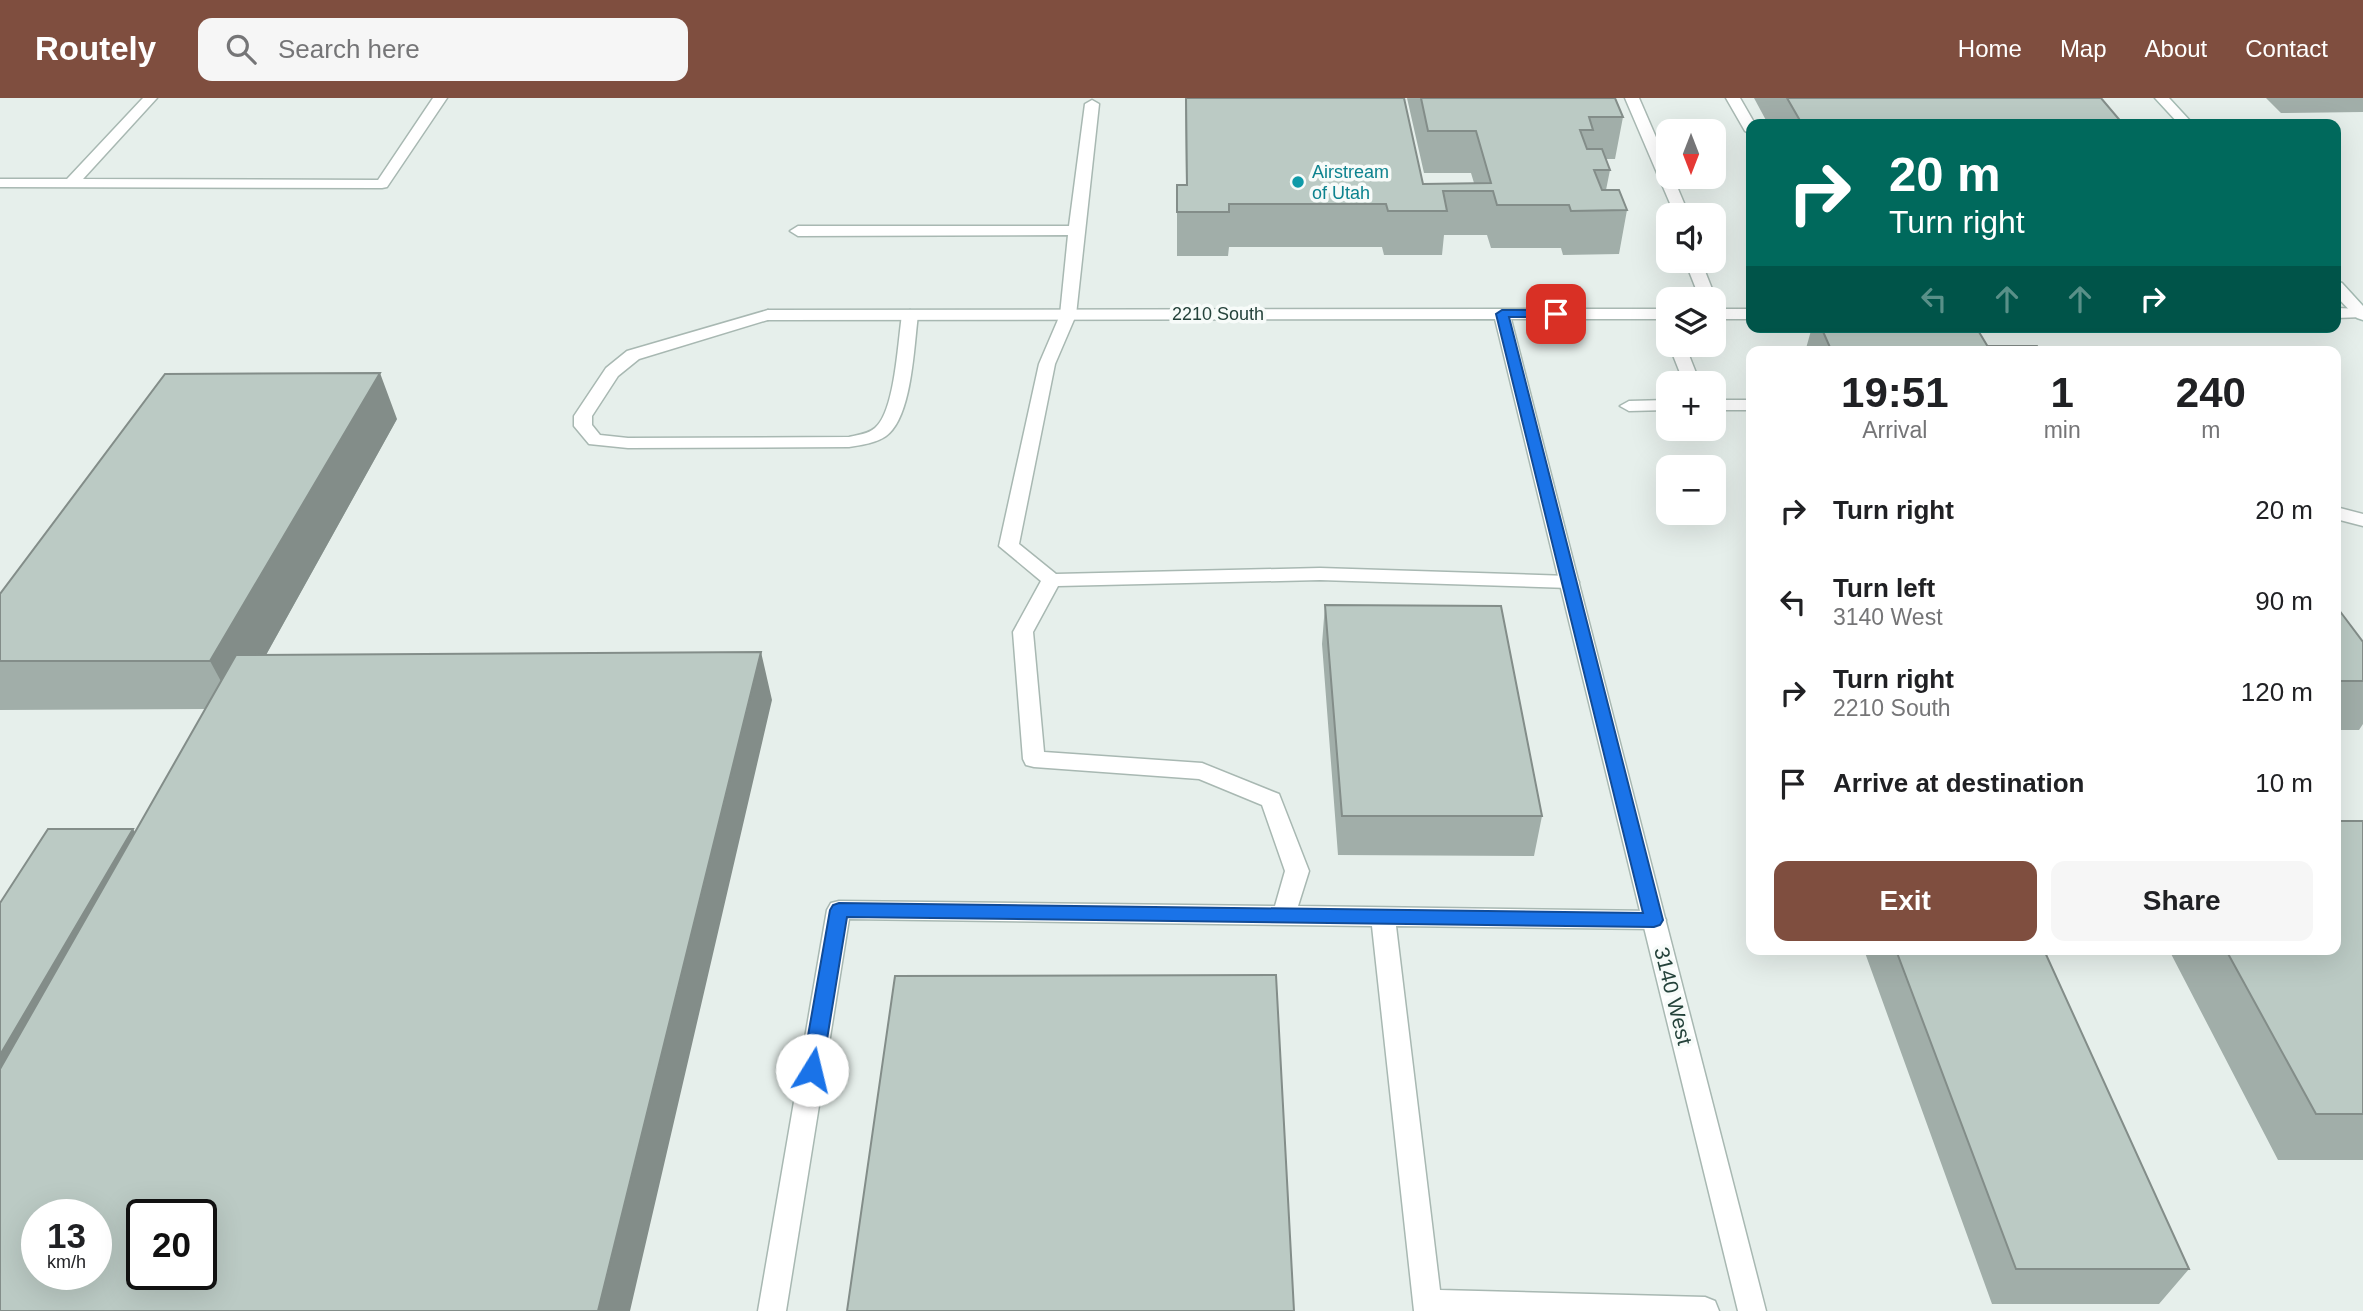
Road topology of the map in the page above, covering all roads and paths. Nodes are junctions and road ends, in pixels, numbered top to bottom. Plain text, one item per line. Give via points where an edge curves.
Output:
1 (150, 98) edge
2 (440, 98) edge
3 (1632, 98) edge
4 (1733, 98) edge
5 (2162, 98) edge
6 (1092, 104) dead end
7 (2181, 119) edge
8 (1746, 121) edge
9 (0, 183) edge
10 (71, 183) junction
11 (1677, 203) edge
12 (1076, 230) junction
13 (798, 231) dead end
14 (2341, 291) edge
15 (1726, 311) edge
16 (1746, 313) edge
17 (2341, 313) edge
18 (1068, 314) junction
19 (1502, 314) junction
20 (2362, 314) edge
21 (910, 315) junction
22 (1656, 316) edge
23 (1656, 405) edge
24 (1726, 405) edge
25 (1746, 405) edge
26 (1629, 406) dead end
27 (2341, 514) edge
28 (2363, 520) edge
29 (1052, 580) junction
30 (1569, 582) junction
31 (1284, 915) junction
32 (1382, 917) junction
33 (1654, 920) junction
34 (1427, 1307) edge
35 (772, 1311) edge
36 (1705, 1311) edge
37 (1752, 1311) edge

1 - 10 street
2 - 10 street via 382,184
3 - 11 street
4 - 8 street
5 - 7 street
6 - 12 street
9 - 10 street
12 - 13 street
12 - 18 street
14 - 20 street
15 - 16 street
17 - 20 street
18 - 19 street, 2210 South
18 - 21 street, 2210 South
18 - 29 street via 1047,364 1009,546
19 - 22 street, 2210 South
19 - 30 street, 3140 West
21 - 21 street, 2210 South via 893,413 884,429 870,438 849,442 628,443 595,440 583,426 583,416 612,372 633,355 768,315
23 - 26 street
24 - 25 street
27 - 28 street
29 - 30 street via 1320,574
29 - 31 street via 1023,632 1034,759 1202,771 1271,800 1297,871
30 - 33 street, 3140 West
31 - 32 street
31 - 35 street via 839,910
32 - 33 street
32 - 34 street
33 - 37 street, 3140 West
34 - 36 street

